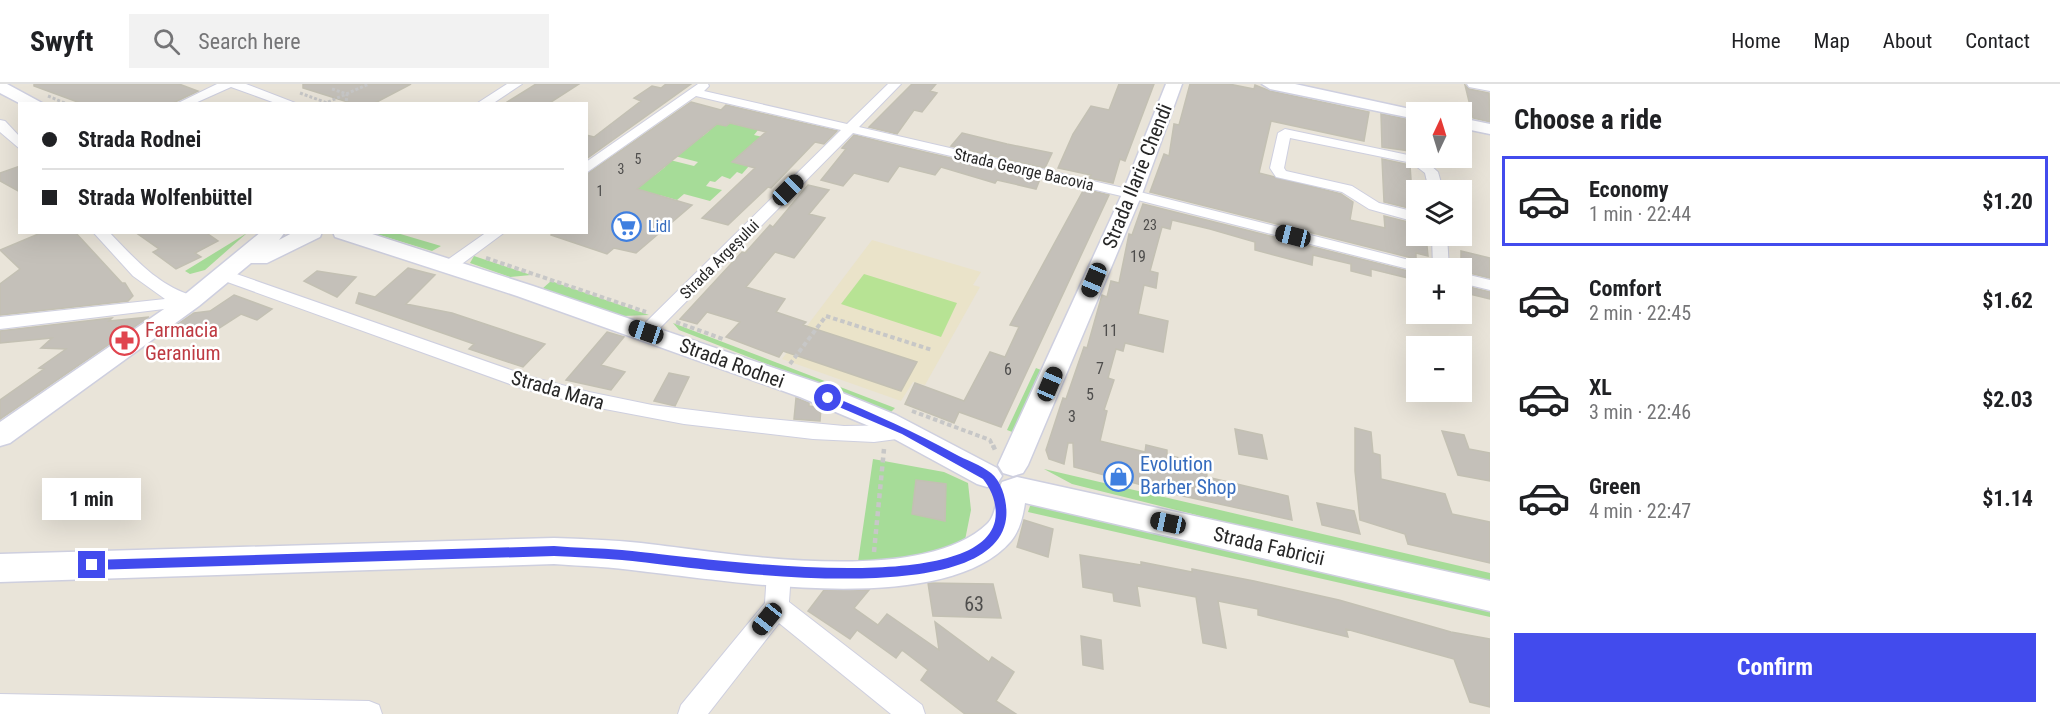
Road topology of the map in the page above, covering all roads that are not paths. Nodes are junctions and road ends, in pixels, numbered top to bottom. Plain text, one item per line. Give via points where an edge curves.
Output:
1 (227, 84) edge
2 (234, 84) edge
3 (516, 84) edge
4 (895, 84) edge
5 (1174, 84) edge
6 (1270, 84) edge
7 (1473, 84) edge
8 (0, 87) edge
9 (1490, 87) edge
10 (699, 88) edge
11 (32, 102) edge
12 (186, 102) edge
13 (286, 102) edge
14 (485, 102) edge
15 (1406, 112) edge
16 (0, 124) edge
17 (1472, 125) edge
18 (849, 128) junction
19 (1490, 129) edge
20 (18, 141) edge
21 (588, 168) edge
22 (1435, 180) edge
23 (1132, 194) junction
24 (1406, 214) edge
25 (102, 234) edge
26 (273, 234) edge
27 (308, 234) edge
28 (350, 234) edge
29 (495, 234) edge
30 (1406, 264) edge
31 (449, 267) junction
32 (229, 272) junction
33 (1472, 281) edge
34 (1490, 285) edge
35 (191, 301) junction
36 (0, 323) edge
37 (654, 324) junction
38 (0, 436) edge
39 (895, 438) junction
40 (1011, 481) junction
41 (0, 568) edge
42 (779, 572) junction
43 (1490, 596) edge
44 (777, 607) junction
45 (0, 707) edge
46 (369, 714) edge
47 (691, 714) edge
48 (912, 714) edge

1 - 12 street
2 - 13 street
3 - 14 street
4 - 18 street, Strada Argeșului
5 - 23 main road, Strada Ilarie Chendi
6 - 15 main road
7 - 9 street
8 - 11 main road
10 - 18 street, Strada George Bacovia
10 - 21 street
16 - 20 street
17 - 19 main road
18 - 23 street, Strada George Bacovia
18 - 37 street, Strada Argeșului
22 - 24 street via 1431,170 1416,160 1285,133 1277,168 1281,174 1347,189 1374,206
23 - 30 street, Strada George Bacovia
23 - 40 main road, Strada Ilarie Chendi
25 - 35 street via 152,285
26 - 32 main road
27 - 32 main road
28 - 31 main road, Strada Rodnei
29 - 31 street
31 - 37 main road, Strada Rodnei
32 - 35 main road
32 - 39 street, Strada Mara via 525,382 586,400 726,423
33 - 34 street
35 - 36 street
35 - 38 main road
37 - 39 main road, Strada Rodnei via 809,390
39 - 40 main road, Strada Rodnei via 943,452
40 - 42 main road, Strada Ilarie Chendi via 1005,525 969,557 932,567 877,573
40 - 43 main road, Strada Fabricii
41 - 42 main road via 554,551
42 - 44 street
44 - 47 street
44 - 48 street
45 - 46 street

